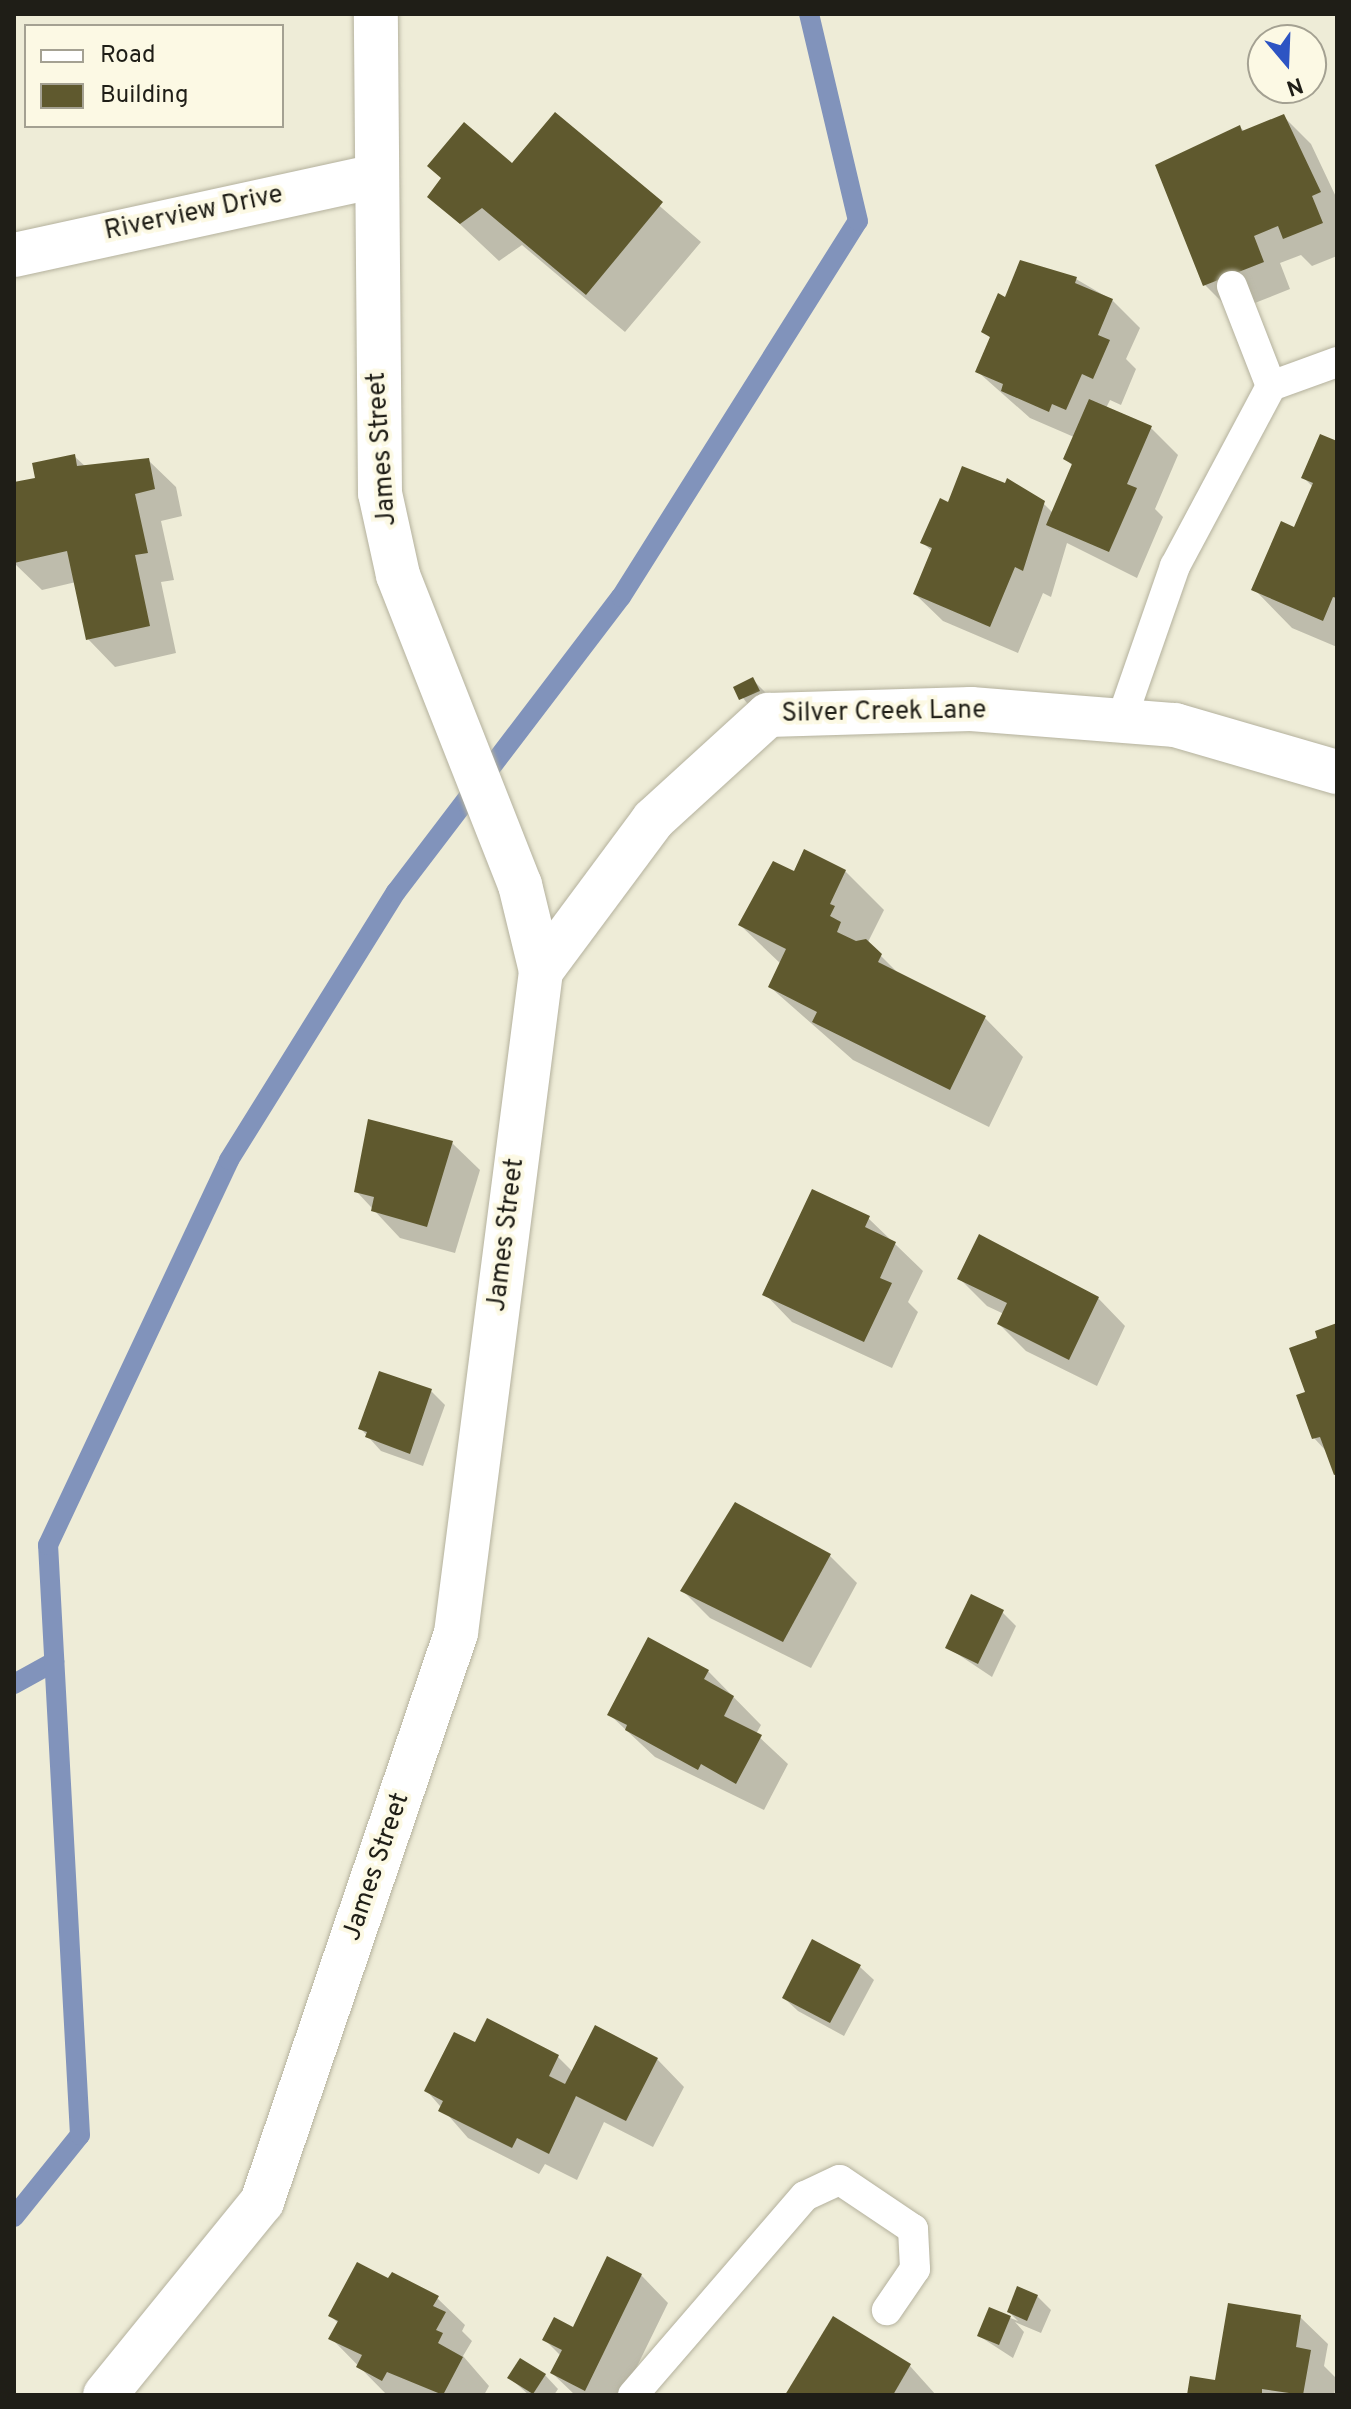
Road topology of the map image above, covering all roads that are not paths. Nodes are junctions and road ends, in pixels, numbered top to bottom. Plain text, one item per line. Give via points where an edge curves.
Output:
1 (376, 14) edge
2 (375, 176) junction
3 (14, 255) edge
4 (1232, 286) dead end
5 (1337, 362) edge
6 (1271, 386) junction
7 (1121, 721) junction
8 (1337, 772) edge
9 (541, 971) junction
10 (887, 2310) dead end
11 (105, 2395) edge
12 (633, 2395) edge

1 - 2 street, James Street
2 - 3 street, Riverview Drive
2 - 9 street, James Street via 380,493 394,560 520,885
4 - 6 lane
5 - 6 lane
6 - 7 lane via 1175,566
7 - 8 street, Silver Creek Lane via 1175,725
7 - 9 street, Silver Creek Lane via 971,709 768,715 653,820
9 - 11 street, James Street via 456,1633 262,2202
10 - 12 lane via 915,2269 913,2229 840,2180 805,2196

